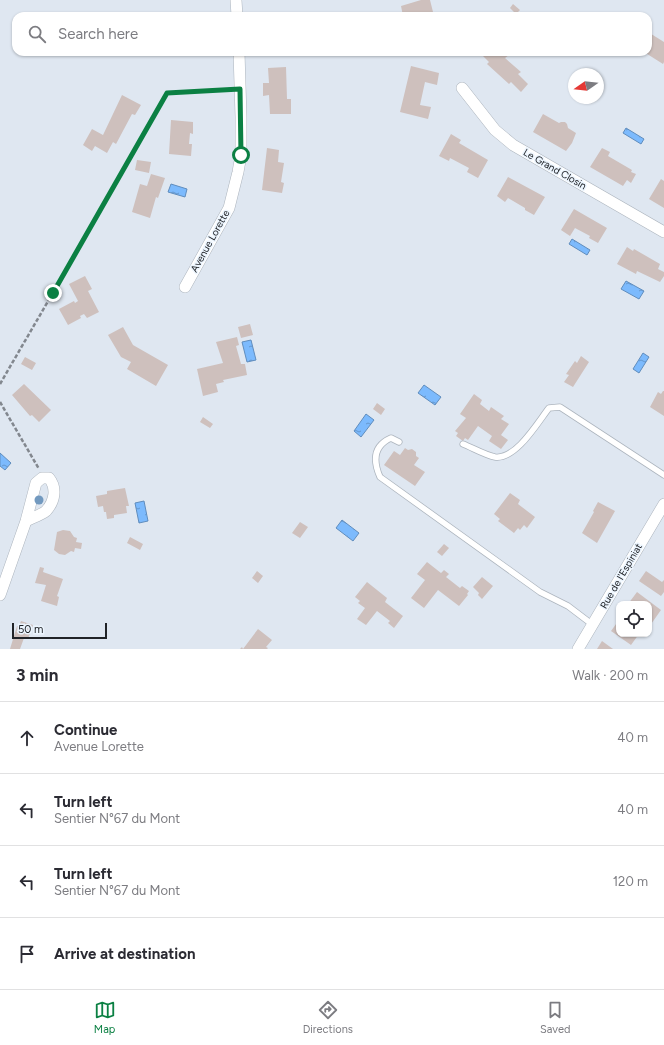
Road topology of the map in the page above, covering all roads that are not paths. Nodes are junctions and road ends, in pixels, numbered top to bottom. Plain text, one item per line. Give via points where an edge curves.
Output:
1 (236, 0) edge
2 (237, 12) edge
3 (239, 56) edge
4 (462, 88) dead end
5 (664, 232) edge
6 (185, 286) dead end
7 (399, 442) dead end
8 (463, 444) dead end
9 (664, 475) edge
10 (664, 504) edge
11 (26, 521) junction
12 (1, 589) edge
13 (593, 625) junction
14 (578, 649) edge

1 - 2 street
3 - 6 street, Avenue Lorette via 241,155 238,172 229,208
4 - 5 street, Le Grand Closin via 495,130 513,145
7 - 13 lane via 390,438 385,440 376,452 375,461 380,477 540,592 568,606
8 - 9 lane via 495,457 503,457 518,448 549,408 560,407
10 - 13 street, Rue de l'Espiniat
11 - 11 street via 36,484 44,478 49,478 54,484 55,494 52,502 45,512
11 - 12 street
13 - 14 street, Rue de l'Espiniat

